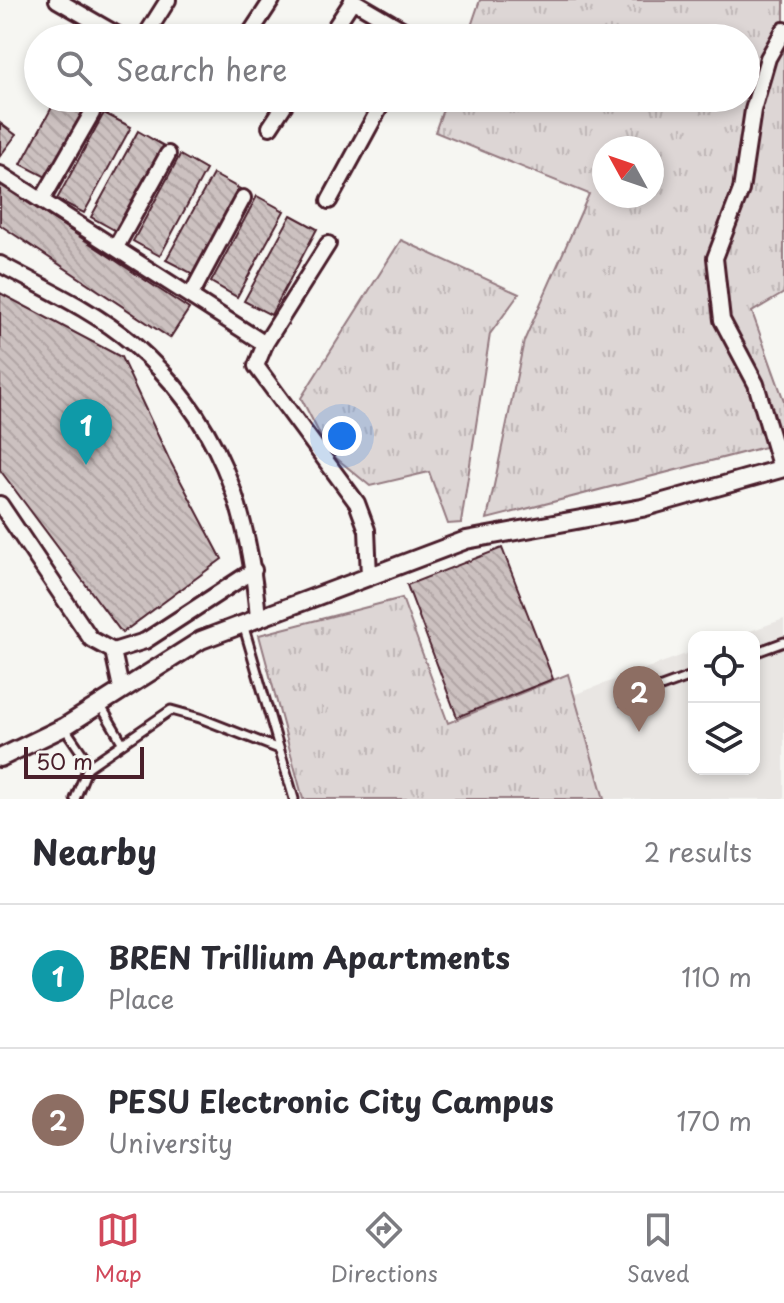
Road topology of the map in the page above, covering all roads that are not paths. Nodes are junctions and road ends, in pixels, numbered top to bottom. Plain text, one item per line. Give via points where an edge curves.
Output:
1 (57, 0) edge
2 (168, 0) edge
3 (272, 0) edge
4 (353, 0) edge
5 (99, 24) edge
6 (153, 24) edge
7 (256, 24) edge
8 (337, 24) edge
9 (393, 24) edge
10 (784, 30) edge
11 (760, 86) edge
12 (280, 112) edge
13 (377, 112) edge
14 (753, 112) edge
15 (92, 113) dead end
16 (270, 127) dead end
17 (168, 154) dead end
18 (0, 174) edge
19 (243, 198) dead end
20 (42, 200) junction
21 (329, 201) dead end
22 (328, 244) dead end
23 (116, 247) junction
24 (0, 264) edge
25 (191, 295) junction
26 (265, 344) junction
27 (783, 469) edge
28 (0, 504) edge
29 (254, 570) junction
30 (369, 576) junction
31 (250, 621) junction
32 (784, 642) edge
33 (113, 651) junction
34 (760, 651) edge
35 (688, 677) edge
36 (121, 688) junction
37 (623, 701) dead end
38 (99, 703) junction
39 (64, 727) junction
40 (122, 742) junction
41 (279, 749) junction
42 (0, 758) edge
43 (90, 765) junction
44 (75, 799) edge
45 (294, 799) edge

1 - 5 street
2 - 6 street
3 - 7 street
4 - 8 street
4 - 9 street
10 - 11 street
12 - 16 street
13 - 21 street
14 - 27 street via 741,190 715,258 722,320 756,384
15 - 20 street
17 - 23 street
18 - 20 street
19 - 25 street
20 - 23 street
22 - 26 street
23 - 25 street
24 - 29 street via 95,316 181,389 208,432 240,504
25 - 26 street
26 - 30 street via 256,366 357,503 367,530
27 - 30 street via 642,508 466,540
28 - 33 street via 91,639
29 - 31 street
29 - 33 street via 145,641
30 - 31 street
31 - 36 street via 201,640
31 - 41 lane
32 - 34 lane
33 - 36 street
35 - 37 lane
36 - 38 street
38 - 39 street
38 - 40 lane
39 - 42 street
39 - 43 lane
40 - 41 lane via 171,710
40 - 43 lane
41 - 45 lane
43 - 44 lane

